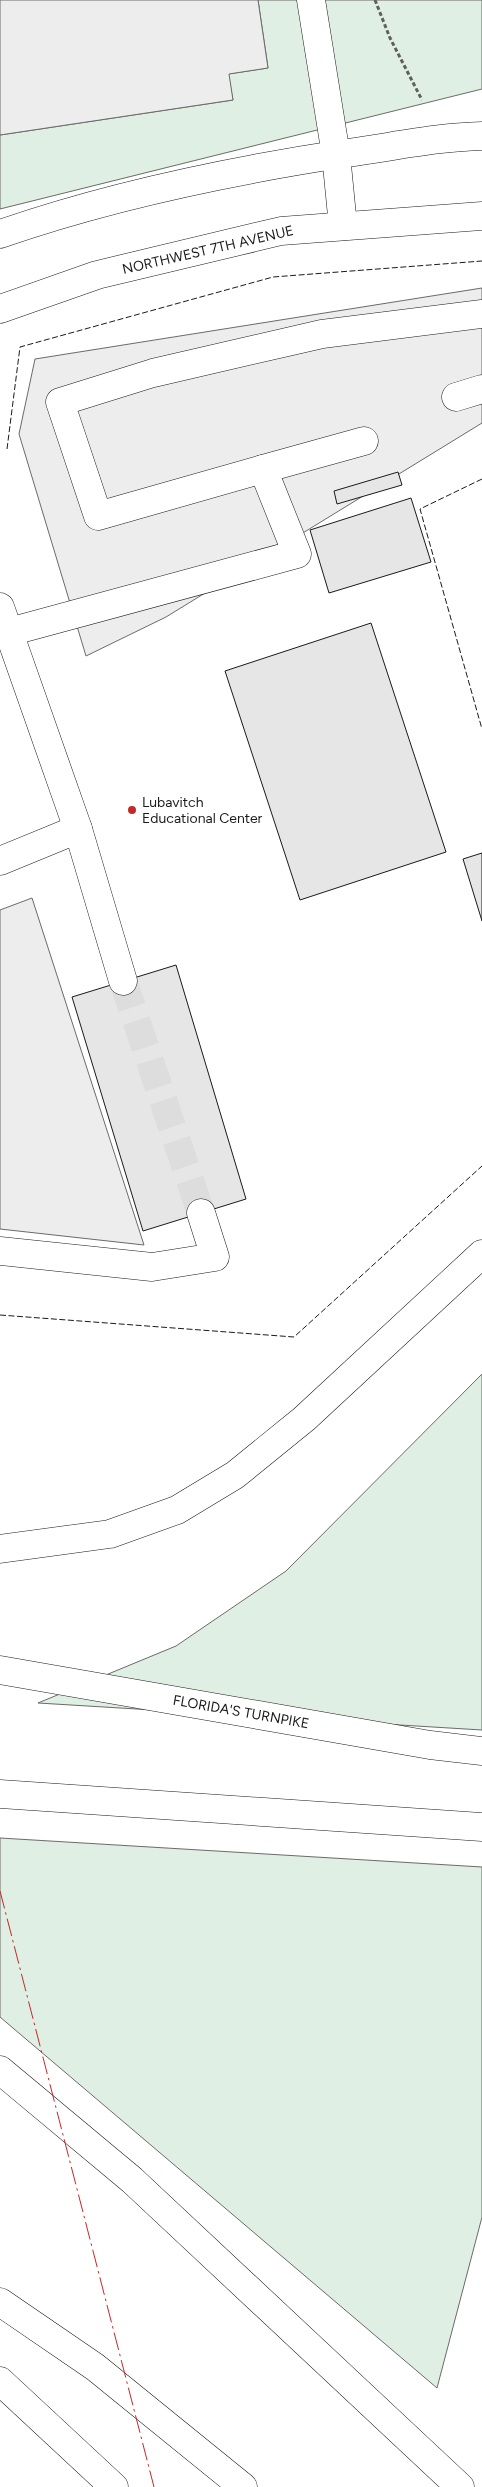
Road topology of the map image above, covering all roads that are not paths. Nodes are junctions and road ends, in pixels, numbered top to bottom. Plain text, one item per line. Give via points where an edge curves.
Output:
1 (312, 0) edge
2 (482, 136) edge
3 (336, 155) junction
4 (482, 216) edge
5 (343, 226) junction
6 (0, 234) edge
7 (0, 309) edge
8 (482, 314) edge
9 (482, 389) edge
10 (456, 397) dead end
11 (364, 441) dead end
12 (263, 469) junction
13 (4, 619) edge
14 (78, 829) junction
15 (0, 861) edge
16 (123, 981) tunnel mouth
17 (201, 1213) tunnel mouth
18 (0, 1251) edge
19 (482, 1254) edge
20 (0, 1549) edge
21 (0, 1670) edge
22 (482, 1751) edge
23 (0, 1794) edge
24 (482, 1827) edge
25 (0, 2070) edge
26 (0, 2302) edge
27 (0, 2381) edge
28 (114, 2487) edge
29 (243, 2487) edge
30 (460, 2487) edge

1 - 3 main road
2 - 3 main road
3 - 5 main road
3 - 6 main road via 170,185
4 - 5 main road, NORTHWEST 7TH AVENUE
5 - 7 main road, NORTHWEST 7TH AVENUE via 281,231 116,271
8 - 12 main road via 322,334 153,373 60,402 98,516
9 - 10 main road
11 - 12 main road
12 - 13 main road via 297,554
13 - 14 main road
14 - 15 main road
14 - 16 main road
17 - 18 main road via 215,1258 152,1267
19 - 20 main road via 304,1419 235,1476 177,1510 110,1534
21 - 22 main road, FLORIDA'S TURNPIKE via 420,1744
23 - 24 main road
25 - 30 main road via 132,2180
26 - 29 main road via 95,2367
27 - 28 main road

